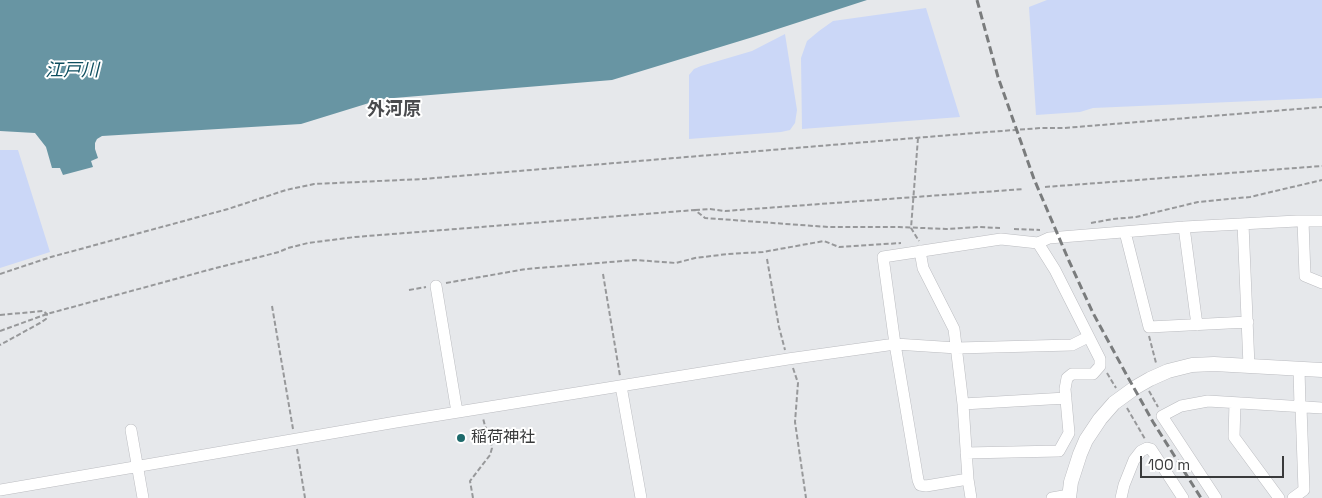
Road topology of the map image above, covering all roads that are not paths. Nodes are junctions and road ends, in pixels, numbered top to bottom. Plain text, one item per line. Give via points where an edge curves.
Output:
1 (1304, 221) junction
2 (1322, 221) edge
3 (1243, 224) junction
4 (1184, 228) junction
5 (1125, 232) junction
6 (919, 243) junction
7 (1038, 243) junction
8 (1322, 283) edge
9 (436, 286) road end
10 (1248, 322) junction
11 (1197, 324) junction
12 (1088, 337) junction
13 (895, 344) junction
14 (957, 348) junction
15 (1250, 366) junction
16 (1299, 368) junction
17 (1322, 370) edge
18 (622, 390) junction
19 (1066, 398) junction
20 (1235, 403) junction
21 (963, 404) junction
22 (1301, 407) junction
23 (1322, 408) edge
24 (457, 412) junction
25 (131, 430) dead end
26 (966, 453) junction
27 (138, 466) junction
28 (968, 479) junction
29 (0, 490) edge
30 (1069, 497) edge
31 (143, 498) edge
32 (641, 498) edge
33 (971, 498) edge
34 (1052, 498) edge
35 (1121, 498) edge
36 (1183, 498) edge
37 (1216, 498) edge
38 (1279, 498) edge
39 (1293, 498) edge

1 - 2 street
1 - 3 street
1 - 8 street via 1306,276
3 - 4 street
3 - 10 street
4 - 5 street
4 - 11 street
5 - 7 street via 1049,238
5 - 11 street via 1149,327
6 - 7 street via 1001,239
6 - 13 street via 883,257
6 - 14 street via 923,268 954,329
7 - 12 street
9 - 24 street
10 - 11 street
10 - 15 street
12 - 14 street via 1072,345
12 - 19 street via 1100,359 1100,366 1093,374 1072,374 1066,378
13 - 14 street
13 - 18 street via 788,359
13 - 28 street via 920,485
14 - 21 street
15 - 16 street
15 - 30 street via 1192,365 1168,371 1136,387 1109,409 1086,440 1075,467
16 - 17 street
16 - 22 street
18 - 24 street
18 - 32 street
19 - 21 street
19 - 26 street via 1070,433 1059,451
20 - 22 street
20 - 37 street via 1200,402 1181,406 1162,416
20 - 38 street via 1234,437
21 - 26 street
22 - 23 street
22 - 39 street via 1304,490
24 - 27 street
25 - 27 street
26 - 28 street
27 - 29 street
27 - 31 street
28 - 33 street
30 - 34 street
35 - 36 street via 1134,460 1147,448 1151,449

